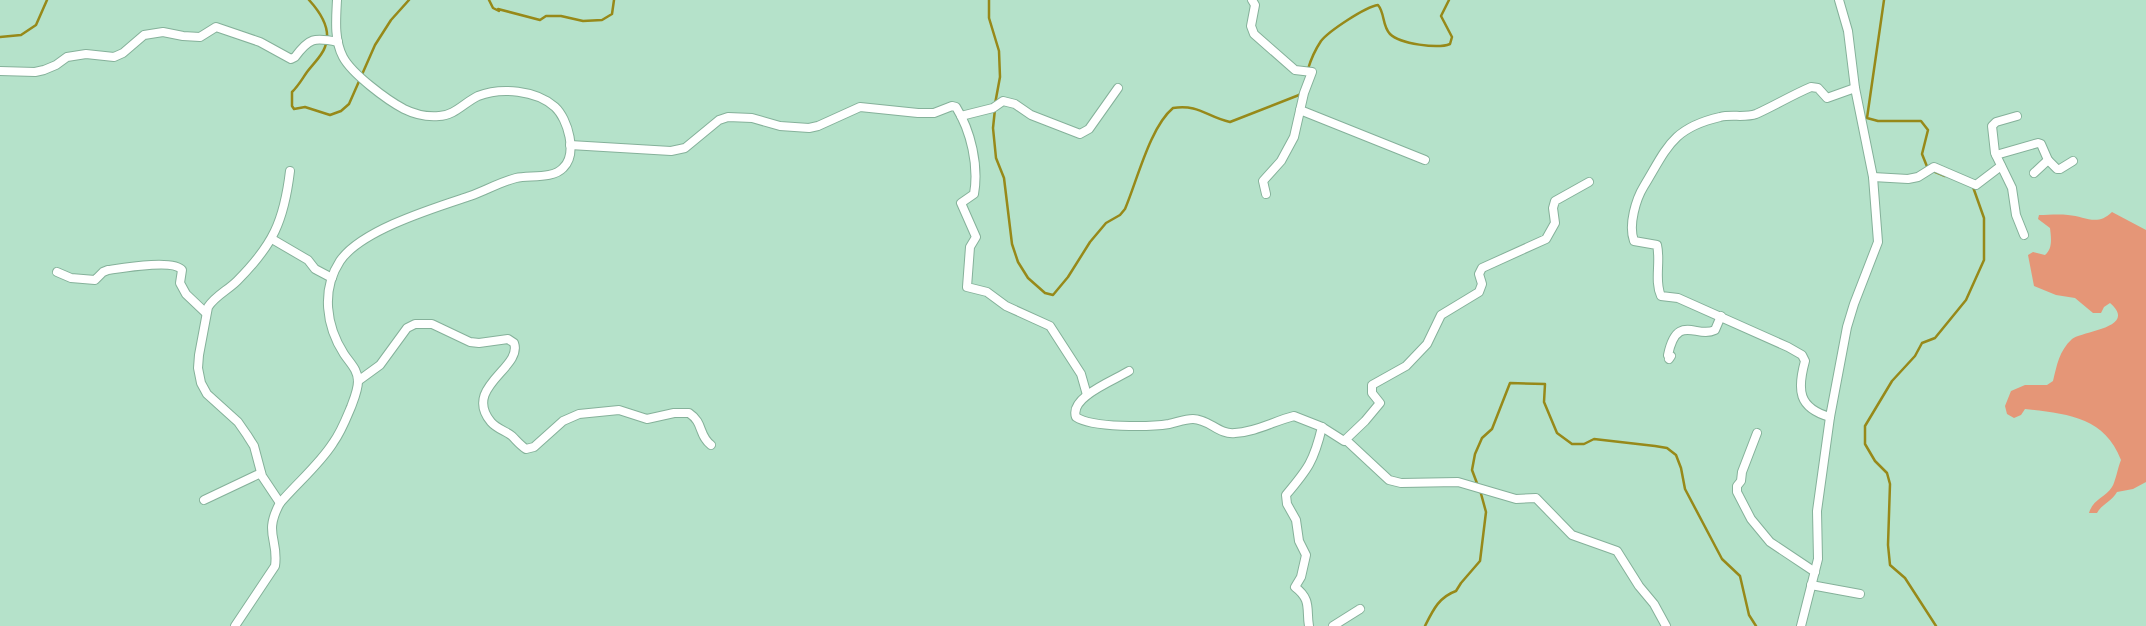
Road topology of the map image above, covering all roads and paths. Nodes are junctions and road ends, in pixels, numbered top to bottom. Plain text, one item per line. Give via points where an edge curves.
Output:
1 (337, 0) edge
2 (1252, 0) edge
3 (1839, 0) edge
4 (338, 42) junction
5 (0, 71) edge
6 (1118, 88) dead end
7 (1855, 88) junction
8 (1300, 110) junction
9 (962, 116) junction
10 (2016, 116) dead end
11 (570, 145) junction
12 (1996, 155) junction
13 (1425, 160) dead end
14 (2048, 160) junction
15 (2073, 161) dead end
16 (2001, 166) junction
17 (290, 171) dead end
18 (2034, 173) dead end
19 (1873, 176) junction
20 (1589, 182) dead end
21 (1266, 194) dead end
22 (2024, 235) dead end
23 (272, 239) junction
24 (57, 272) dead end
25 (332, 278) junction
26 (206, 313) junction
27 (1720, 316) junction
28 (1669, 359) dead end
29 (1129, 371) dead end
30 (358, 381) junction
31 (1087, 395) junction
32 (1830, 417) junction
33 (1322, 427) junction
34 (1756, 433) dead end
35 (1346, 440) junction
36 (711, 445) dead end
37 (261, 473) junction
38 (204, 500) dead end
39 (280, 503) junction
40 (1815, 572) junction
41 (1811, 585) junction
42 (1860, 594) dead end
43 (1360, 609) dead end
44 (235, 626) edge
45 (1309, 626) edge
46 (1333, 626) edge
47 (1666, 626) edge
48 (1801, 626) edge

1 - 4 street
2 - 8 street via 1255,5 1251,26 1254,34 1295,70 1312,72
3 - 7 street via 1848,31
4 - 5 street via 324,40 305,44 292,59 260,42 216,27 198,37 163,32 144,35 123,53 114,57 86,54 67,57 56,65 35,72
4 - 11 street via 344,59 361,77 404,109 438,117 451,113 477,97 507,90 534,96 558,110 566,126
6 - 9 street via 1089,128 1080,134 1003,101 993,108
7 - 19 street
7 - 27 street via 1826,98 1818,88 1811,87 1756,114 1720,117 1704,122 1679,135 1659,159 1636,200 1632,230 1634,240 1657,245 1658,285 1661,296 1677,298
8 - 13 street
8 - 21 street via 1288,151 1263,180
9 - 11 street via 954,106 934,113 860,107 809,128 780,126 752,118 728,117 719,120 685,148 671,151
9 - 31 street via 972,143 975,168 974,194 961,204 976,237 970,248 967,287 987,292 1006,306 1050,326 1081,374
10 - 12 street via 1992,125
11 - 25 street via 568,160 558,172 513,178 470,196 417,213 352,248 340,261
12 - 14 street via 2038,143 2041,144
12 - 16 street
14 - 15 street via 2058,169
14 - 18 street
16 - 19 street via 1976,185 1932,167 1918,177 1908,179
16 - 22 street via 2006,171 2012,188 2016,215
17 - 23 street via 286,203
19 - 32 street via 1878,247 1850,316
20 - 35 street via 1555,201 1555,223 1546,239 1482,268 1479,274 1482,286 1478,293 1441,315 1427,344 1406,366 1372,385 1372,393 1380,403
23 - 25 street via 308,260 315,269
23 - 26 street via 251,267 213,300
24 - 26 street via 71,278 95,280 108,270 176,265 182,270 180,283 186,294
25 - 30 street via 327,304 334,336 354,367
26 - 37 street via 198,355 201,383 207,394 238,422 247,435 254,446
27 - 28 street via 1715,330 1710,332 1690,329 1681,332 1672,340
27 - 32 street via 1802,355 1805,361 1801,377 1802,397 1809,407 1819,414
29 - 31 street
30 - 36 street via 380,365 407,328 415,324 432,324 470,342 508,339 514,343 514,352 510,360 492,381 484,399 493,424 526,449 534,447 563,421 579,414 611,410 625,411 648,419 674,413 689,413 698,421 703,438
30 - 39 street via 353,402 333,444
31 - 33 street via 1078,404 1076,417 1108,425 1154,425 1192,419 1201,420 1219,431 1234,434 1256,430 1294,416
32 - 40 street via 1817,511 1819,553
33 - 35 street via 1344,442
33 - 45 street via 1316,451 1308,468 1286,495 1306,556 1301,577 1295,587 1302,592 1308,603
34 - 40 street via 1737,492 1751,519 1770,542
35 - 47 street via 1389,480 1401,483 1451,481 1520,500 1536,498 1572,536 1616,551 1654,604
37 - 38 street
37 - 39 street
39 - 44 street via 273,518 271,531 275,566
40 - 41 street
41 - 42 street
41 - 48 street
43 - 46 street

